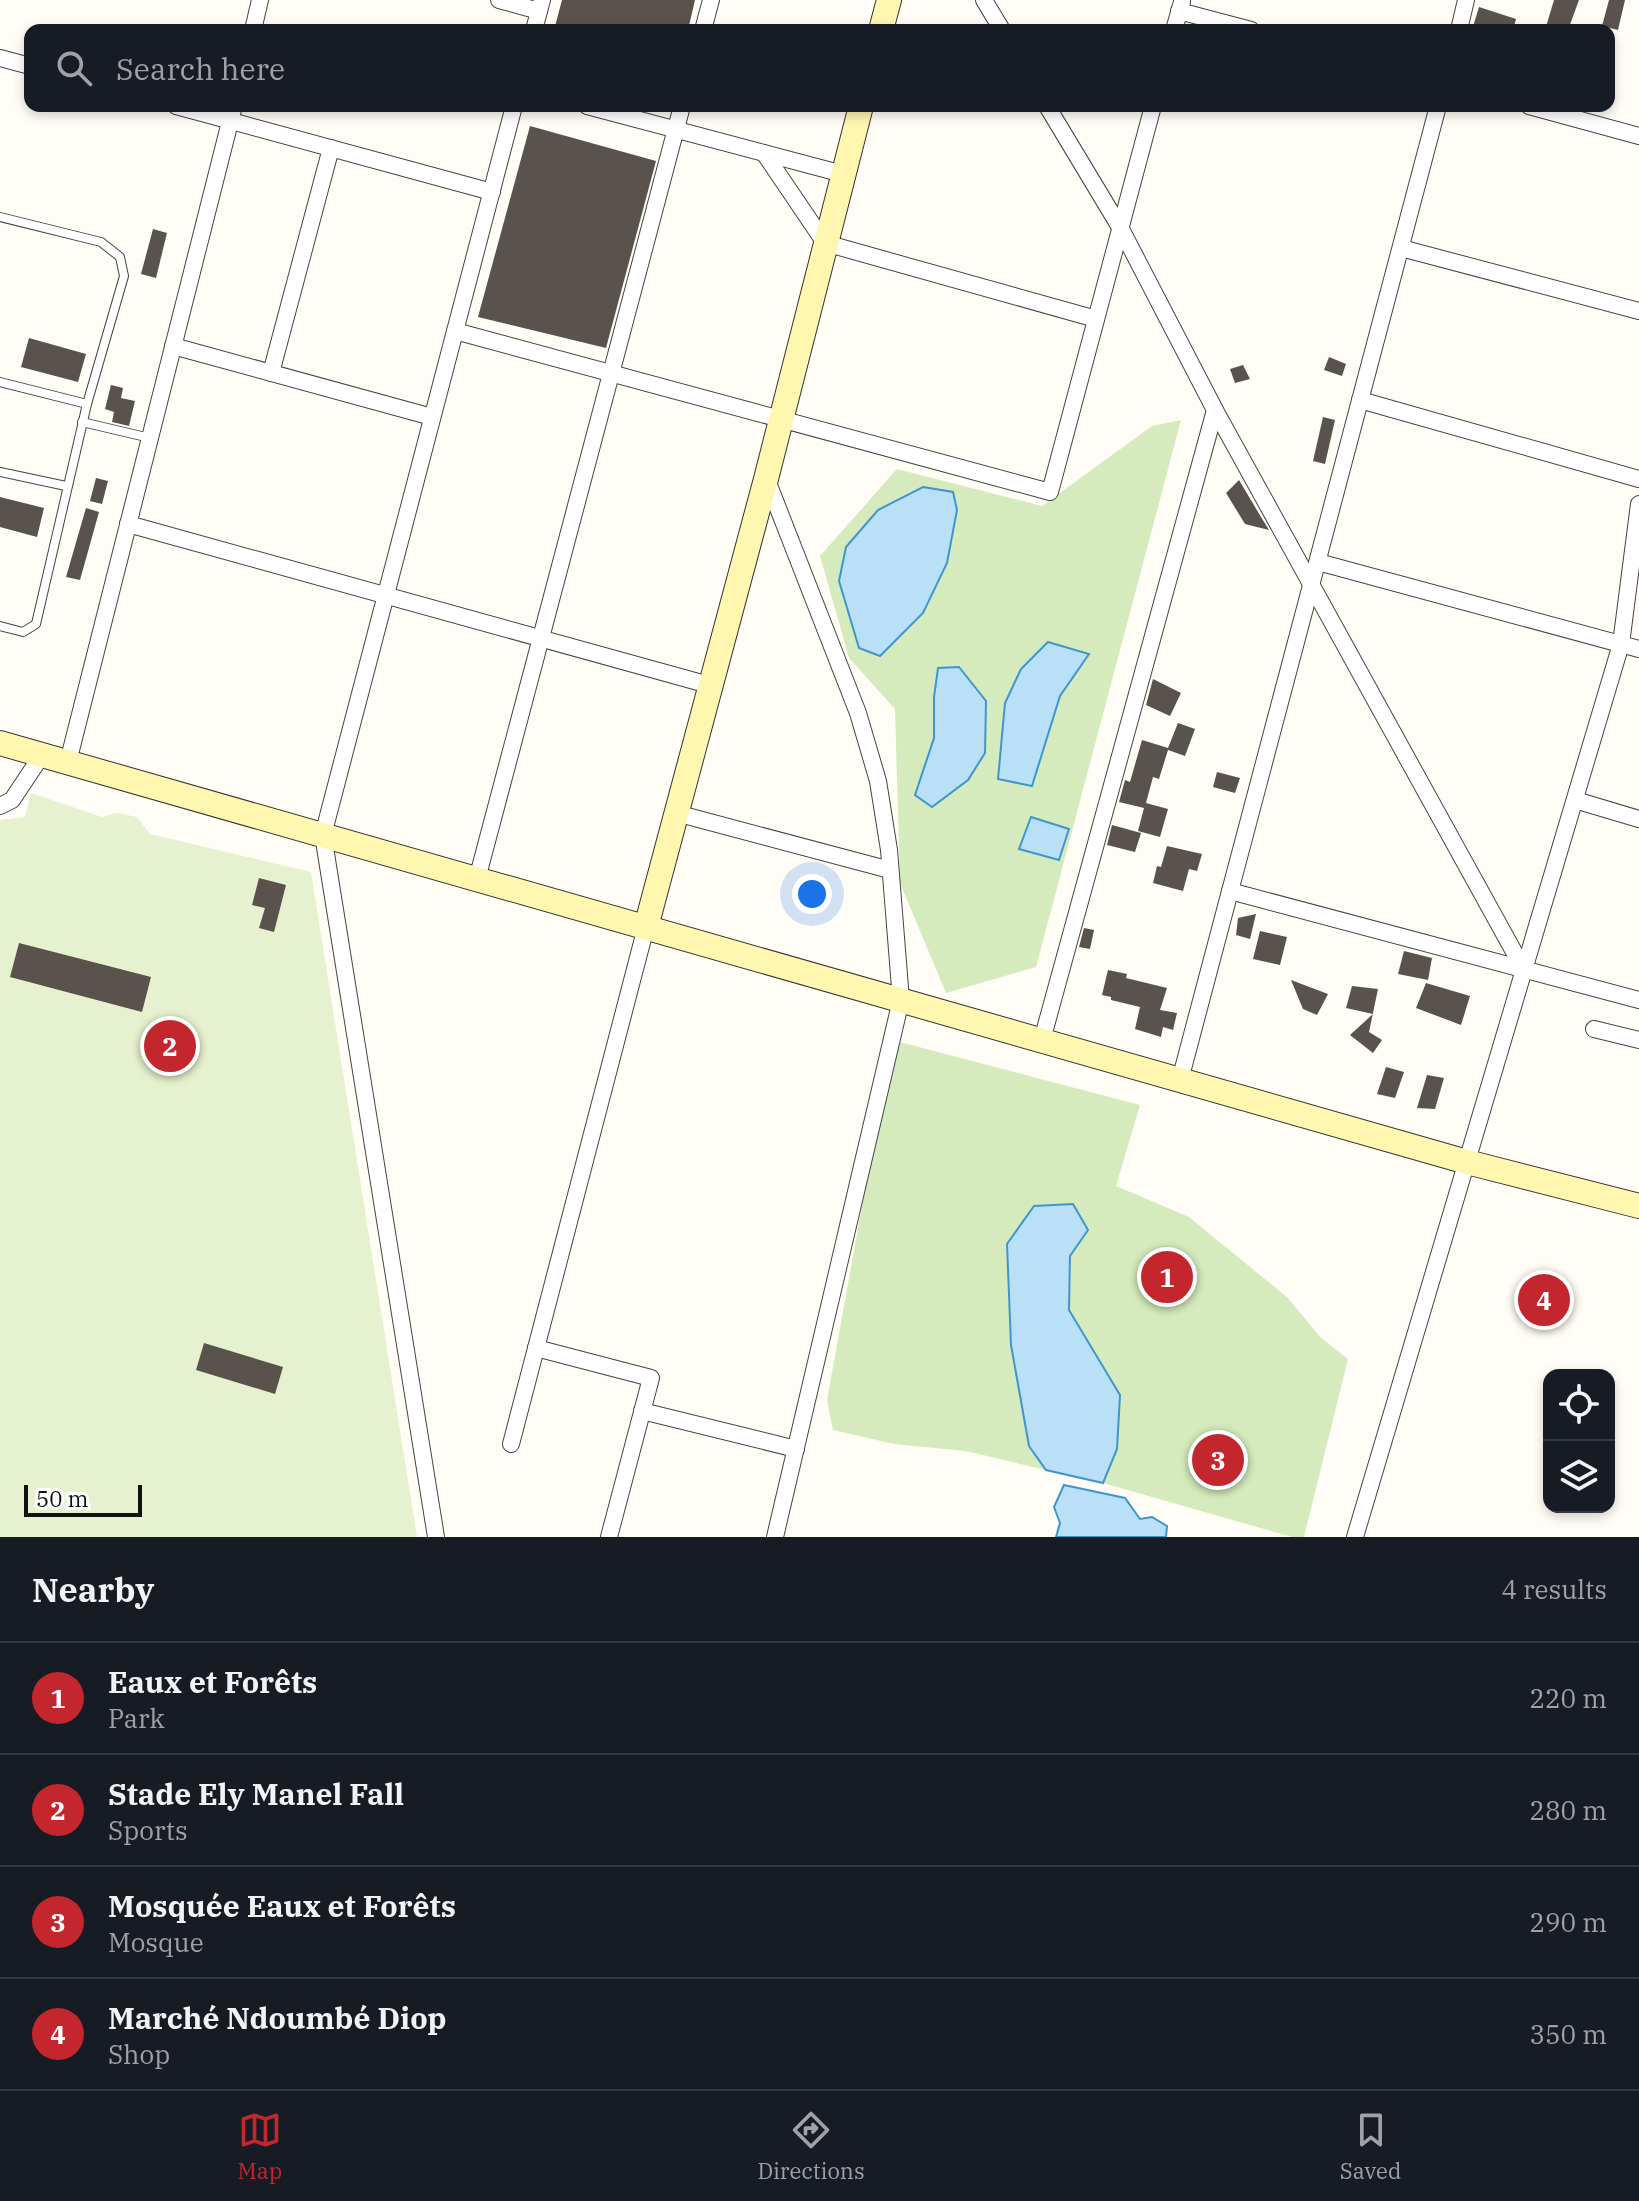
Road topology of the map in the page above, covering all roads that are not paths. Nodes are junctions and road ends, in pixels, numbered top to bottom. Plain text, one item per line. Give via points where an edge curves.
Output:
1 (260, 0) edge
2 (499, 0) edge
3 (711, 0) edge
4 (889, 0) edge
5 (984, 0) edge
6 (1466, 0) edge
7 (541, 5) edge
8 (1181, 5) edge
9 (254, 24) edge
10 (705, 24) edge
11 (883, 24) edge
12 (998, 24) edge
13 (1234, 24) edge
14 (1460, 24) edge
15 (0, 58) edge
16 (24, 64) edge
17 (512, 112) edge
18 (609, 112) edge
19 (680, 112) edge
20 (859, 112) edge
21 (1051, 112) edge
22 (1151, 112) edge
23 (1436, 112) edge
24 (1551, 112) edge
25 (232, 113) edge
26 (676, 130) junction
27 (1639, 136) edge
28 (331, 148) junction
29 (764, 153) junction
30 (843, 174) junction
31 (492, 192) junction
32 (0, 217) edge
33 (1121, 229) junction
34 (825, 243) junction
35 (1401, 248) junction
36 (1639, 311) edge
37 (1096, 319) junction
38 (455, 331) junction
39 (173, 346) junction
40 (271, 373) junction
41 (612, 374) junction
42 (0, 382) edge
43 (1360, 400) junction
44 (87, 404) junction
45 (1215, 410) junction
46 (432, 417) junction
47 (779, 419) junction
48 (82, 422) junction
49 (150, 438) junction
50 (0, 472) edge
51 (766, 479) junction
52 (1639, 479) edge
53 (66, 486) junction
54 (1639, 504) edge
55 (128, 524) junction
56 (1318, 562) junction
57 (1311, 585) junction
58 (386, 594) junction
59 (0, 626) edge
60 (540, 640) junction
61 (1621, 644) junction
62 (1639, 649) edge
63 (709, 685) junction
64 (0, 743) edge
65 (42, 755) junction
66 (68, 762) junction
67 (1575, 800) junction
68 (0, 806) edge
69 (676, 813) junction
70 (1639, 819) edge
71 (323, 835) junction
72 (890, 870) junction
73 (477, 879) junction
74 (1230, 891) junction
75 (646, 927) junction
76 (1524, 970) junction
77 (901, 1000) junction
78 (1639, 1000) edge
79 (1594, 1029) dead end
80 (1042, 1040) junction
81 (1639, 1040) edge
82 (1180, 1080) junction
83 (1467, 1162) junction
84 (1639, 1206) edge
85 (536, 1348) junction
86 (642, 1411) junction
87 (511, 1444) dead end
88 (796, 1449) junction
89 (436, 1537) edge
90 (609, 1537) edge
91 (775, 1537) edge
92 (1355, 1537) edge

1 - 9 street
2 - 7 street
3 - 10 street
4 - 11 street
5 - 12 street
6 - 14 street
8 - 13 street
15 - 16 street
17 - 31 street
18 - 26 street
19 - 26 street
20 - 30 street
21 - 33 street
22 - 33 street
23 - 35 street
24 - 27 street
25 - 28 street
25 - 39 street
26 - 29 street
26 - 41 street
28 - 31 street
28 - 40 street
29 - 30 street
29 - 34 street
30 - 34 street
31 - 38 street
32 - 44 lane via 101,242 120,257 124,276
33 - 37 street
33 - 45 street
34 - 37 street
34 - 47 street
35 - 36 street
35 - 43 street
37 - 47 street via 1050,492
38 - 41 street
38 - 46 street
39 - 40 street
39 - 49 street
40 - 46 street
41 - 47 street
41 - 60 street
42 - 44 lane
43 - 52 street
43 - 56 street
44 - 48 lane
45 - 57 street
45 - 80 street
46 - 58 street
47 - 51 street
48 - 49 lane
48 - 53 lane
49 - 55 street
50 - 53 lane
51 - 63 street
51 - 72 street via 858,713 878,781
53 - 59 lane via 36,624 23,632
54 - 61 street
55 - 58 street
55 - 66 street
56 - 57 street
56 - 61 street
57 - 74 street
57 - 76 street
58 - 60 street
58 - 71 street
60 - 63 street
60 - 73 street
61 - 62 street
61 - 67 street
63 - 69 street
64 - 65 street
65 - 66 street
65 - 68 street via 12,800
66 - 71 street
67 - 70 street
67 - 76 street
69 - 72 street
69 - 75 street
71 - 73 street
71 - 89 street
72 - 77 street
73 - 75 street
74 - 76 street
74 - 82 street
75 - 77 street
75 - 85 street
76 - 78 street
76 - 83 street
77 - 80 street
77 - 88 street
79 - 81 street
80 - 82 street
82 - 83 street
83 - 84 street
83 - 92 street
85 - 86 street via 651,1378
85 - 87 street
86 - 88 street
86 - 90 street
88 - 91 street

